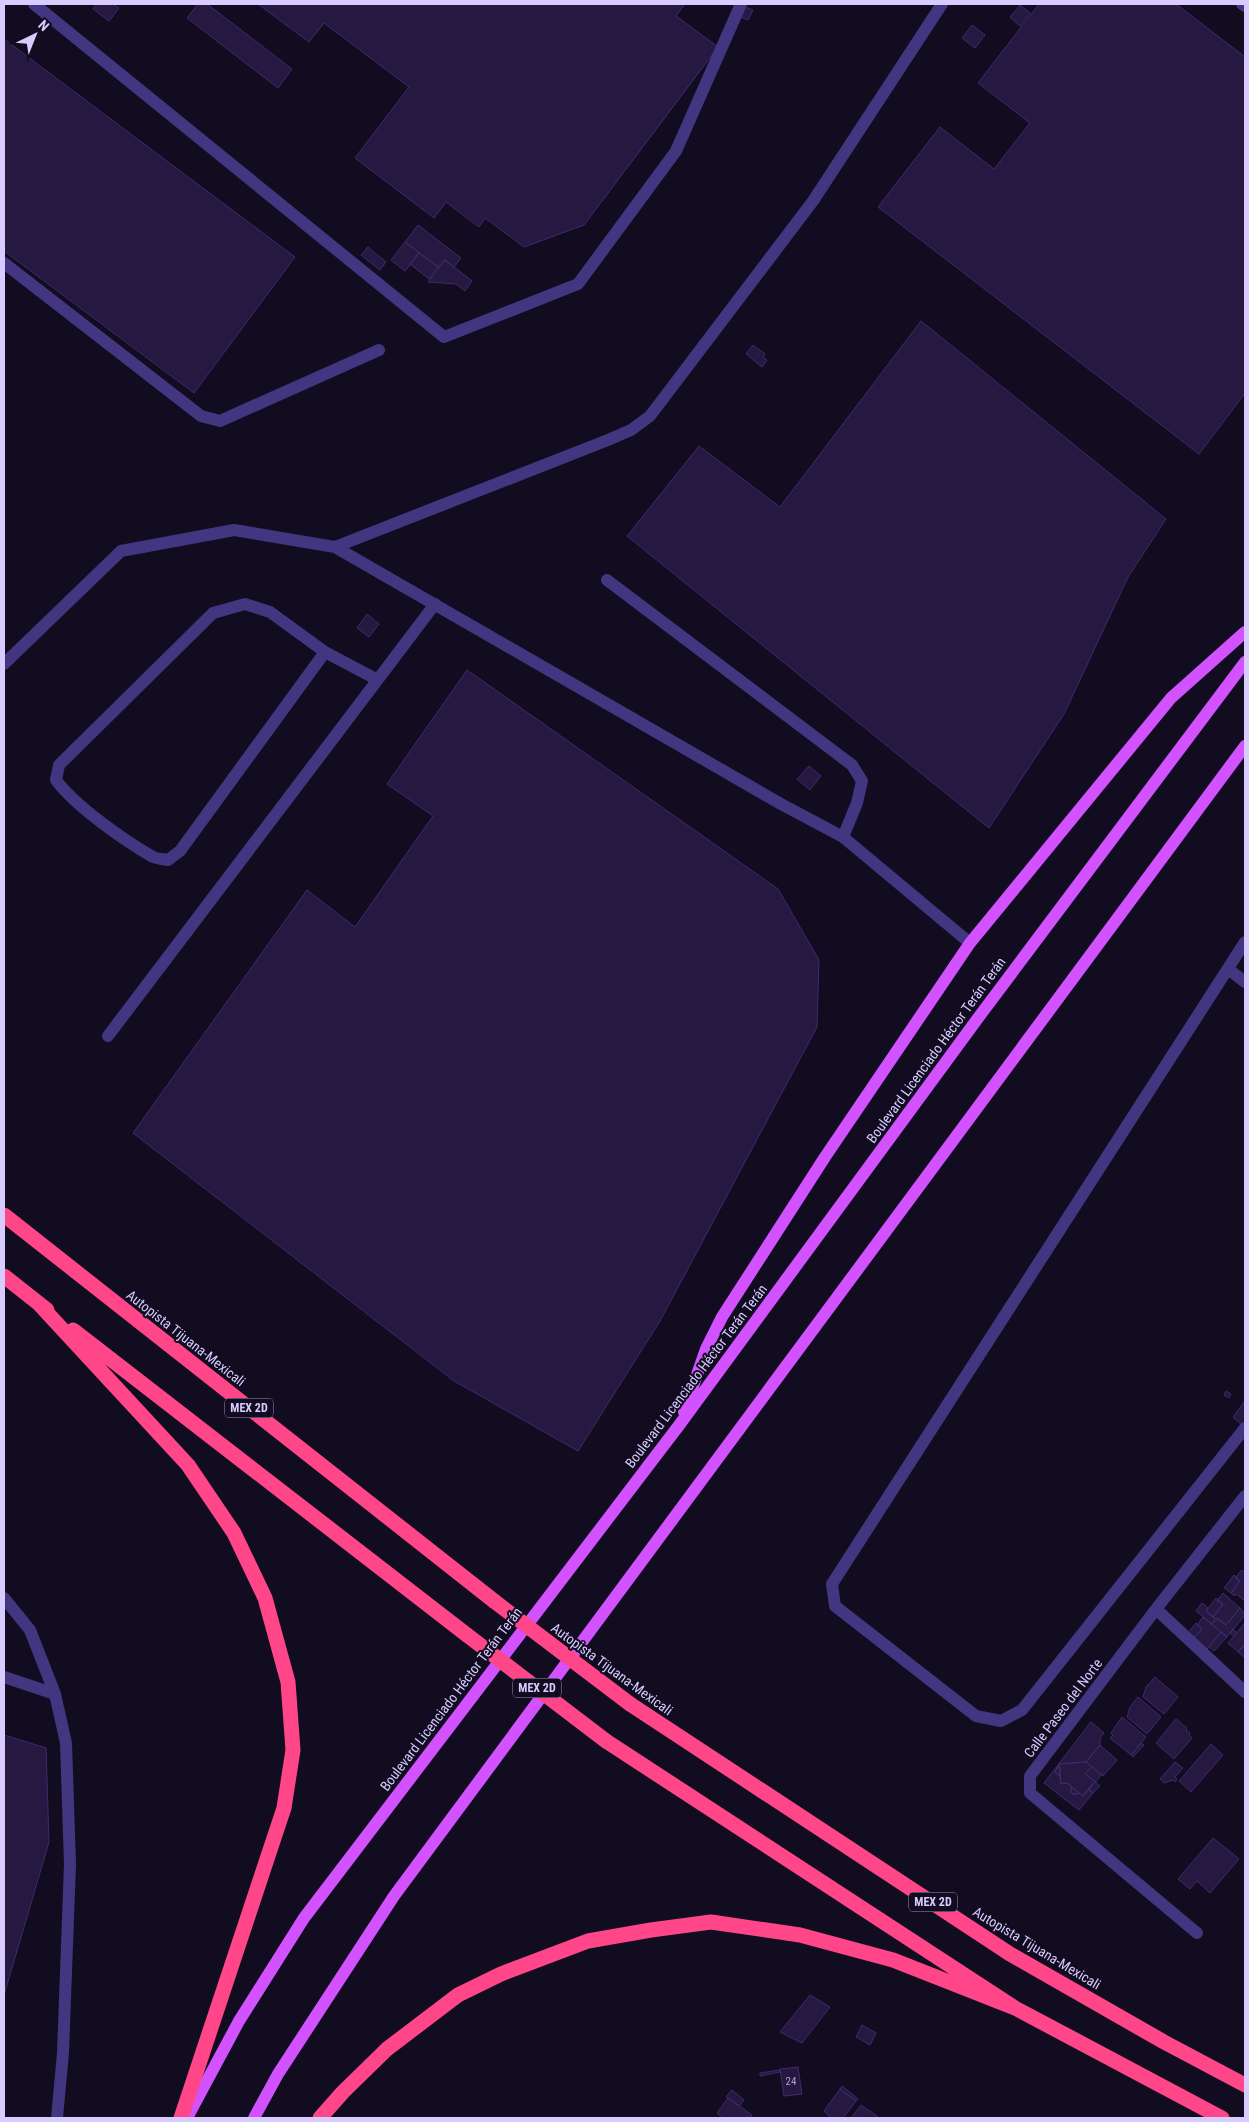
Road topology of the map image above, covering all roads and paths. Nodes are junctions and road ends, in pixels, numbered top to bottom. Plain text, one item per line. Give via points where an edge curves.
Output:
1 (34, 4) edge
2 (741, 4) edge
3 (942, 4) edge
4 (1242, 4) edge
5 (1245, 6) edge
6 (4, 263) edge
7 (379, 350) dead end
8 (335, 547) junction
9 (607, 580) dead end
10 (434, 604) junction
11 (1245, 632) edge
12 (325, 652) junction
13 (1245, 662) edge
14 (4, 664) edge
15 (376, 679) junction
16 (1245, 746) edge
17 (843, 837) junction
18 (1245, 942) edge
19 (970, 943) junction
20 (1228, 969) junction
21 (1245, 982) edge
22 (108, 1036) dead end
23 (4, 1215) edge
24 (4, 1276) edge
25 (39, 1304) junction
26 (680, 1424) junction
27 (1245, 1428) edge
28 (1245, 1496) edge
29 (4, 1598) edge
30 (1156, 1609) junction
31 (4, 1676) edge
32 (1245, 1692) edge
33 (55, 1694) junction
34 (1197, 1933) dead end
35 (1015, 2008) junction
36 (1245, 2085) edge
37 (57, 2118) edge
38 (181, 2118) edge
39 (188, 2118) edge
40 (254, 2118) edge
41 (320, 2118) edge
42 (1222, 2118) edge

1 - 2 street via 444,337 578,284 676,151
3 - 8 street via 813,201 650,416 631,430 608,440
4 - 5 street
6 - 7 street via 201,416 220,421
8 - 10 street
8 - 14 street via 234,530 121,551
9 - 17 street via 852,765 862,780 857,803
10 - 15 street
10 - 17 street
11 - 19 main road via 1171,698
12 - 12 street via 270,612 245,604 213,613 59,765 56,780 65,792 107,825 155,858 168,860 180,851
12 - 15 street
13 - 26 main road, Boulevard Licenciado Héctor Terán Terán
15 - 22 street
16 - 40 main road via 394,1896 278,2074
17 - 19 street
18 - 20 street
19 - 26 main road via 825,1157 722,1317 706,1349
20 - 21 street
20 - 27 street via 832,1584 835,1606 976,1716 1001,1721 1022,1710
23 - 36 highway, Autopista Tijuana-Mexicali / MEX 2D, bridge via 494,1601 630,1704 1010,1954
24 - 25 highway, MEX 2D
25 - 35 highway, MEX 2D, bridge via 606,1740
25 - 38 highway via 188,1465 234,1533 265,1598 288,1682 293,1750 284,1808
26 - 39 main road, Boulevard Licenciado Héctor Terán Terán via 304,1918 239,2021
28 - 30 street, Calle Paseo del Norte
29 - 33 street via 30,1630
30 - 32 street
30 - 34 street, Calle Paseo del Norte via 1030,1776 1030,1793
31 - 33 street
33 - 37 street via 66,1743 70,1864 63,2053
35 - 41 highway via 893,1960 800,1936 711,1922 651,1930 588,1941 501,1974 458,1995 387,2049
35 - 42 highway, MEX 2D

